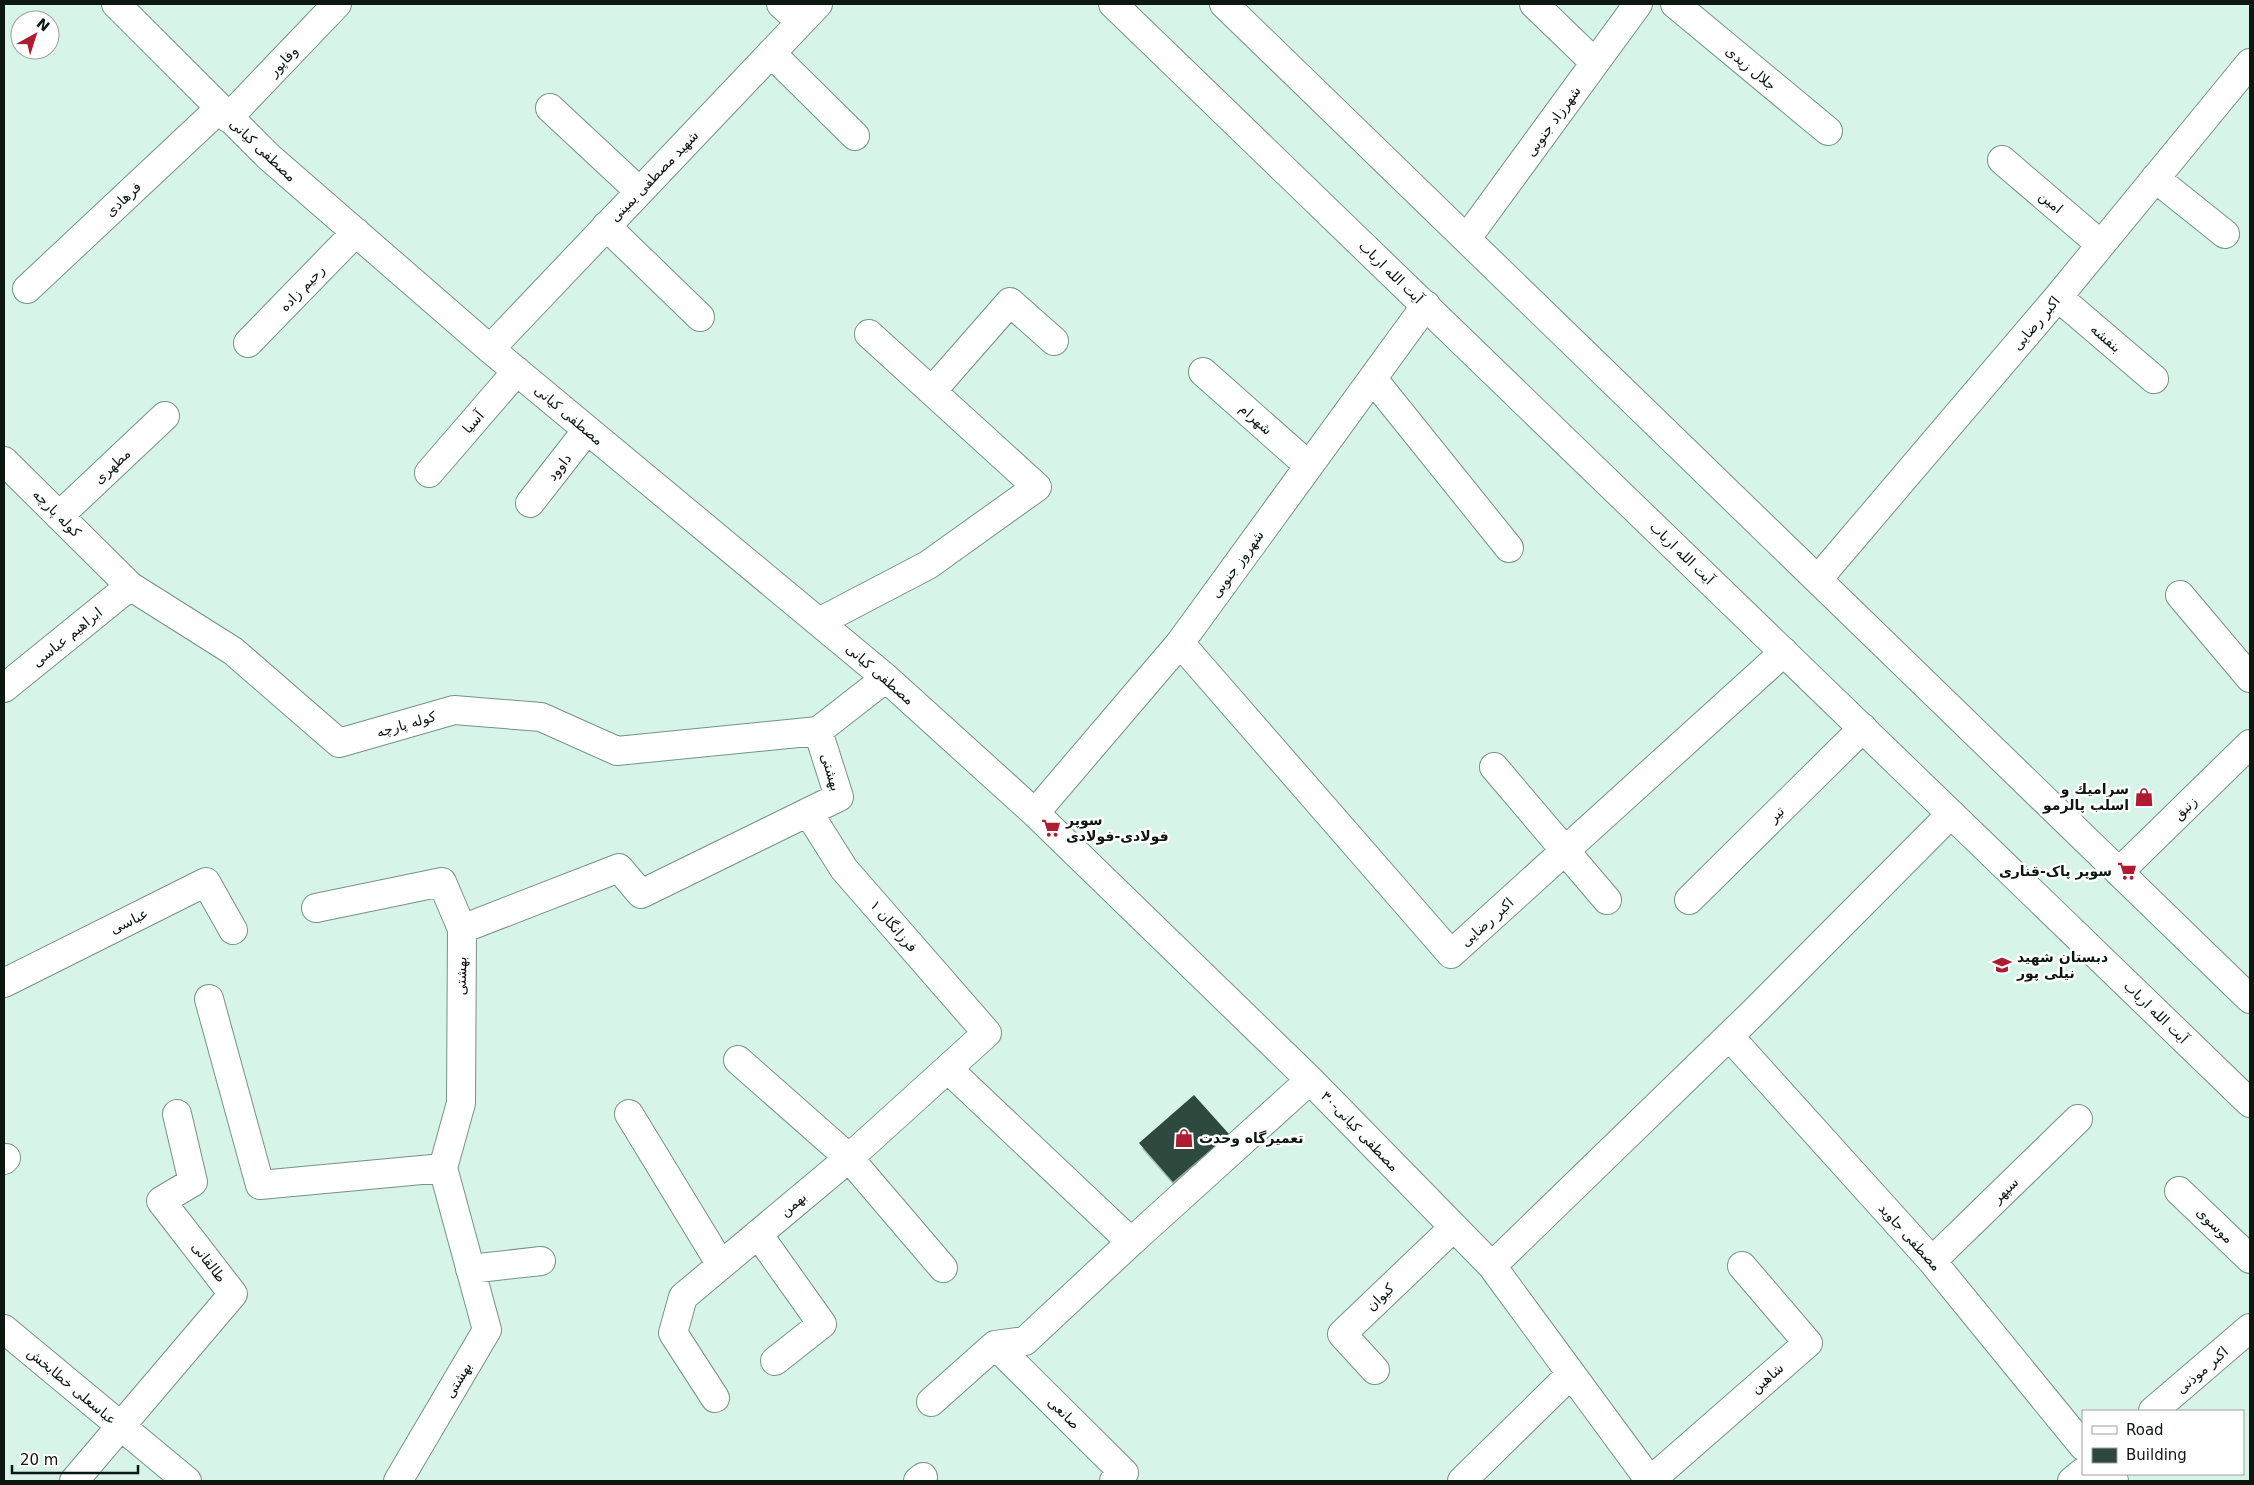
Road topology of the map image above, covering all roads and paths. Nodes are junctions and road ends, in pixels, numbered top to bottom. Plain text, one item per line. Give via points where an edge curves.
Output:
1 (116, 4) edge
2 (337, 4) edge
3 (781, 4) edge
4 (1113, 4) edge
5 (1224, 4) edge
6 (1534, 4) edge
7 (1638, 4) edge
8 (1675, 4) edge
9 (809, 13) edge
10 (771, 53) junction
11 (1595, 63) junction
12 (2248, 69) edge
13 (550, 108) dead end
14 (224, 114) junction
15 (1828, 131) dead end
16 (855, 136) dead end
17 (2002, 160) dead end
18 (2155, 178) junction
19 (639, 191) junction
20 (606, 226) junction
21 (356, 232) junction
22 (2225, 234) dead end
23 (1467, 238) junction
24 (2100, 244) junction
25 (27, 288) dead end
26 (2058, 297) junction
27 (1426, 306) junction
28 (700, 317) dead end
29 (869, 334) dead end
30 (1054, 341) dead end
31 (248, 343) dead end
32 (490, 349) junction
33 (517, 371) junction
34 (1203, 372) dead end
35 (1373, 379) junction
36 (2154, 379) dead end
37 (932, 391) junction
38 (165, 416) dead end
39 (588, 430) junction
40 (4, 461) edge
41 (1309, 466) junction
42 (429, 473) dead end
43 (530, 504) dead end
44 (59, 516) junction
45 (1508, 548) dead end
46 (1818, 579) junction
47 (130, 586) junction
48 (2180, 595) dead end
49 (819, 622) junction
50 (1180, 643) junction
51 (1784, 652) junction
52 (886, 678) junction
53 (2250, 678) edge
54 (4, 688) edge
55 (1863, 728) junction
56 (818, 731) junction
57 (2250, 744) edge
58 (1494, 767) dead end
59 (808, 812) junction
60 (1035, 813) junction
61 (1951, 814) junction
62 (1564, 851) junction
63 (2119, 872) junction
64 (1607, 900) dead end
65 (1689, 900) dead end
66 (316, 908) dead end
67 (462, 929) junction
68 (233, 930) dead end
69 (4, 983) edge
70 (2250, 999) edge
71 (209, 1000) dead end
72 (987, 1033) joint
73 (1729, 1036) junction
74 (738, 1060) dead end
75 (948, 1068) junction
76 (1310, 1080) junction
77 (2250, 1103) edge
78 (178, 1114) dead end
79 (629, 1114) dead end
80 (2078, 1119) dead end
81 (849, 1158) junction
82 (443, 1168) junction
83 (2179, 1191) dead end
84 (1454, 1227) junction
85 (758, 1234) junction
86 (1131, 1242) junction
87 (2250, 1259) edge
88 (542, 1261) dead end
89 (1932, 1261) junction
90 (721, 1265) junction
91 (1492, 1266) junction
92 (1742, 1266) dead end
93 (943, 1268) dead end
94 (470, 1269) junction
95 (2250, 1328) edge
96 (4, 1329) edge
97 (995, 1345) junction
98 (775, 1361) dead end
99 (1375, 1370) dead end
100 (1571, 1374) junction
101 (715, 1398) dead end
102 (931, 1402) dead end
103 (2155, 1410) edge
104 (121, 1427) junction
105 (2082, 1445) edge
106 (2082, 1473) edge
107 (74, 1481) edge
108 (187, 1481) edge
109 (398, 1481) edge
110 (1114, 1481) edge
111 (1462, 1481) edge
112 (1650, 1481) edge
113 (2072, 1481) edge

1 - 14 street, مصطفی کیانی
2 - 14 street, وفاپور
3 - 9 street
4 - 27 street, آیت الله ارباب
5 - 23 street
6 - 11 street
7 - 11 street, شهرزاد جنوبی
8 - 15 street, جلال زیدی
9 - 10 street, شهید مصطفی یمینی
10 - 16 street
10 - 19 street, شهید مصطفی یمینی
11 - 23 street, شهرزاد جنوبی
12 - 18 street, اکبر رضایی
13 - 19 street
14 - 21 street, مصطفی کیانی
14 - 25 street, فرهادی
17 - 24 street, امین
18 - 22 street
18 - 24 street, اکبر رضایی
19 - 20 street, شهید مصطفی یمینی
20 - 28 street
20 - 32 street, شهید مصطفی یمینی
21 - 31 street, رحیم زاده
21 - 32 street, مصطفی کیانی
23 - 46 street
24 - 26 street, اکبر رضایی
26 - 36 street, بنفشه
26 - 46 street, اکبر رضایی
27 - 35 street, شهروز جنوبی
27 - 51 street, آیت الله ارباب
29 - 37 street
30 - 37 street via 1010,302
32 - 33 street, مصطفی کیانی
33 - 39 street, مصطفی کیانی
33 - 42 street, آسیا
34 - 41 street, شهرام
35 - 41 street, شهروز جنوبی
35 - 45 street
37 - 49 street via 1037,486 928,565
38 - 44 street, مطهری
39 - 43 street, داوود
39 - 49 street, مصطفی کیانی
40 - 44 street, کوله پارچه
41 - 50 street, شهروز جنوبی
44 - 47 street, کوله پارچه
46 - 63 street
47 - 54 street, ابراهیم عباسی
47 - 56 street, کوله پارچه via 233,651 339,743 454,710 541,717 617,751
48 - 53 street
49 - 52 street, مصطفی کیانی
50 - 60 street, شهروز جنوبی
50 - 62 street, اکبر رضایی via 1451,954
51 - 55 street, آیت الله ارباب
51 - 62 street, اکبر رضایی
52 - 56 street
52 - 60 street, مصطفی کیانی
55 - 61 street, آیت الله ارباب
55 - 65 street, تیر
56 - 59 street, بهشتی via 839,797
57 - 63 street, زنبق
58 - 62 street
59 - 67 street, بهشتی via 641,894 619,868
59 - 72 street, فرزانگان ۱ via 844,869
60 - 76 street, ۳۰-مصطفی کیانی
61 - 73 street
61 - 77 street, آیت الله ارباب
62 - 64 street
63 - 70 street
66 - 67 street via 442,882
67 - 82 street, بهشتی via 460,1103
68 - 69 street, عباسی via 206,882
71 - 82 street via 260,1185
72 - 75 street, بهمن
73 - 89 street, مصطفی جاوید
73 - 91 street
74 - 81 street
75 - 81 street, بهمن
75 - 86 street
76 - 84 street, ۳۰-مصطفی کیانی
76 - 86 street
78 - 104 street, طالقانی via 193,1182 161,1201 234,1294
79 - 90 street
80 - 89 street, سپهر
81 - 85 street, بهمن
81 - 93 street
82 - 94 street, بهشتی
83 - 87 street, موسوی
84 - 91 street, ۳۰-مصطفی کیانی
84 - 99 street, کیوان via 1342,1334
85 - 90 street, بهمن
85 - 98 street via 822,1324
86 - 97 street via 1025,1341
88 - 94 street
89 - 105 street, مصطفی جاوید
90 - 101 street, بهمن via 683,1297 673,1333
91 - 100 street, ۳۰-مصطفی کیانی
92 - 112 street, شاهین via 1808,1343
94 - 109 street, بهشتی via 487,1330
95 - 103 street, اکبر موذنی
96 - 104 street, عباسعلی خطابخش
97 - 102 street
97 - 110 street, صانعی via 1124,1472
100 - 111 street
100 - 112 street, ۳۰-مصطفی کیانی
104 - 107 street
104 - 108 street, عباسعلی خطابخش
106 - 113 street

